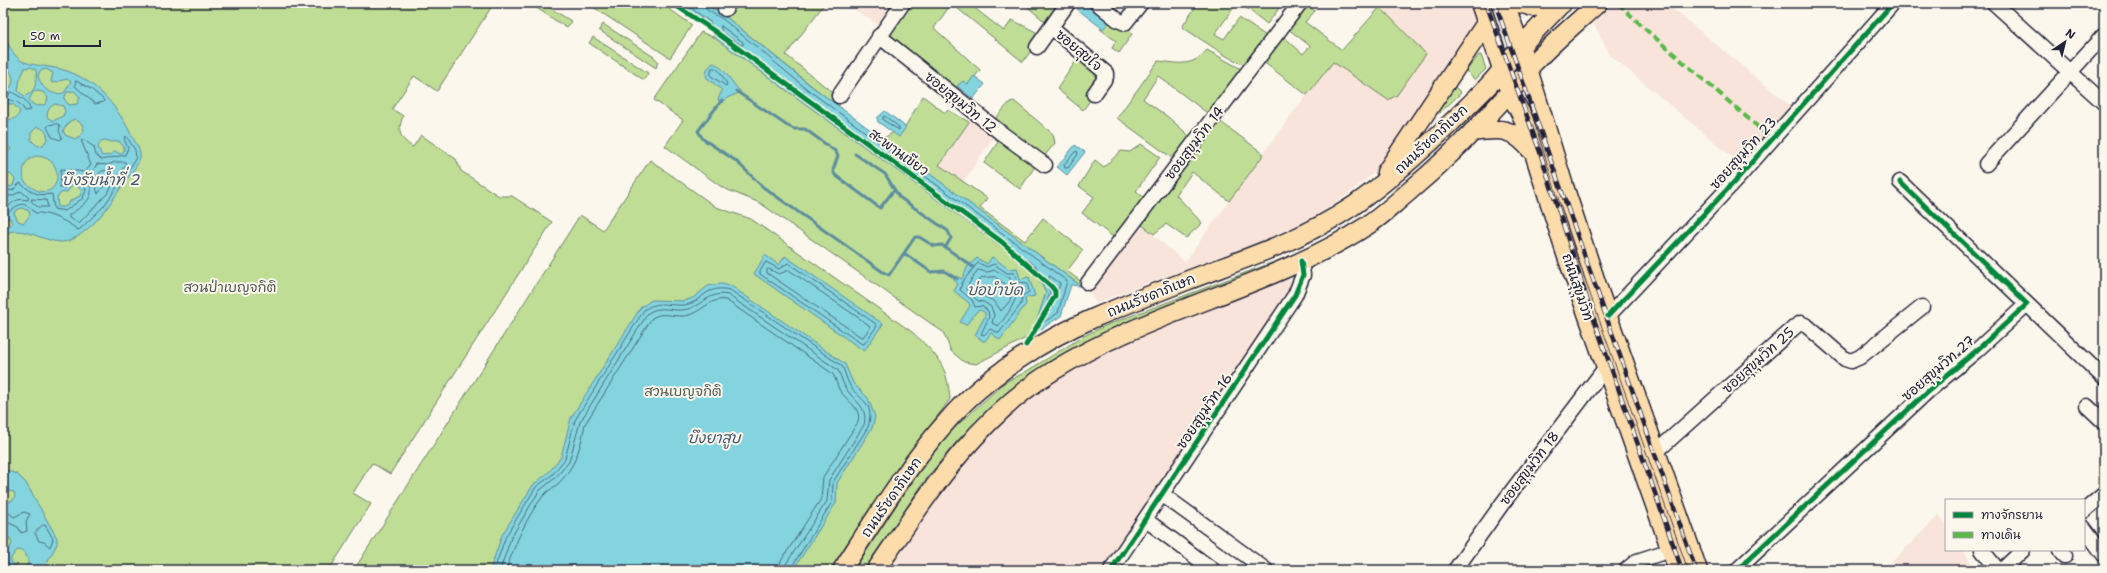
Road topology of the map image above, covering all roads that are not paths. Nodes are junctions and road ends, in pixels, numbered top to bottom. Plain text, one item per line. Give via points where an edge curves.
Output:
1 (903, 3) edge
2 (1068, 3) edge
3 (1097, 3) edge
4 (1141, 3) edge
5 (1300, 3) edge
6 (1480, 3) edge
7 (1505, 3) edge
8 (1519, 3) edge
9 (1562, 3) edge
10 (1598, 3) edge
11 (1893, 3) edge
12 (1994, 3) edge
13 (1486, 23) junction
14 (1051, 27) junction
15 (2104, 35) edge
16 (879, 36) junction
17 (1037, 47) dead end
18 (1520, 47) junction
19 (1503, 69) junction
20 (1528, 69) junction
21 (2071, 72) junction
22 (1510, 93) junction
23 (1094, 94) dead end
24 (839, 96) dead end
25 (2104, 104) edge
26 (1472, 132) junction
27 (1534, 153) junction
28 (1986, 164) dead end
29 (1045, 165) dead end
30 (1900, 182) dead end
31 (1378, 187) junction
32 (1398, 201) junction
33 (1327, 221) junction
34 (1301, 261) junction
35 (1088, 283) dead end
36 (2027, 304) junction
37 (1922, 307) dead end
38 (1608, 316) junction
39 (1606, 367) junction
40 (2104, 378) edge
41 (2087, 406) dead end
42 (2104, 422) edge
43 (1656, 452) junction
44 (2104, 494) edge
45 (1163, 495) junction
46 (2085, 511) edge
47 (1146, 520) junction
48 (2085, 529) edge
49 (1671, 550) junction
50 (1983, 551) edge
51 (2022, 551) edge
52 (2104, 555) edge
53 (842, 570) edge
54 (876, 570) edge
55 (1112, 570) edge
56 (1213, 570) edge
57 (1266, 570) edge
58 (1455, 570) edge
59 (1626, 570) edge
60 (1678, 570) edge
61 (1698, 570) edge
62 (1737, 570) edge
63 (1998, 570) edge
64 (2002, 570) edge

1 - 16 street
2 - 14 street, ซอยสุขใจ
3 - 4 street via 1125,23
5 - 35 street, ซอยสุขุมวิท 14
6 - 13 main road, ถนนสุขุมวิท
7 - 18 main road, ถนนสุขุมวิท
8 - 9 main road via 1533,7
9 - 18 main road, ถนนรัชดาภิเษก
10 - 20 main road, ถนนรัชดาภิเษก
11 - 38 street, ซอยสุขุมวิท 23 via 1736,180
12 - 21 street
13 - 19 main road, ถนนสุขุมวิท
13 - 31 main road
14 - 17 street, ซอยสุขใจ
14 - 23 street, ซอยสุขใจ via 1106,73 1106,78
15 - 21 street
16 - 24 street
16 - 29 street, ซอยสุขุมวิท 12
18 - 19 main road, ถนนรัชดาภิเษก
18 - 20 main road, ถนนสุขุมวิท
19 - 22 main road, ถนนสุขุมวิท
19 - 31 main road, ถนนรัชดาภิเษก via 1421,150
20 - 22 main road, ถนนรัชดาภิเษก
20 - 38 main road, ถนนสุขุมวิท
21 - 25 street
21 - 28 street
22 - 26 main road, ถนนรัชดาภิเษก
22 - 27 main road, ถนนสุขุมวิท via 1523,118
26 - 27 main road via 1494,129 1506,131 1520,137
26 - 32 main road, ถนนรัชดาภิเษก
27 - 39 main road, ถนนสุขุมวิท
30 - 36 street
31 - 33 main road, ถนนรัชดาภิเษก
32 - 33 main road via 1402,191 1392,189 1346,222
32 - 34 main road, ถนนรัชดาภิเษก via 1378,218 1336,245
33 - 53 main road, ถนนรัชดาภิเษก via 1284,243 1093,318 1015,361 948,419
34 - 45 street, ซอยสุขุมวิท 16 via 1303,275 1295,295
34 - 54 main road, ถนนรัชดาภิเษก via 1106,342 1067,362 1031,386 1004,409 956,458
36 - 40 street
36 - 62 street, ซอยสุขุมวิท 27 via 1927,392
37 - 43 street, ซอยสุขุมวิท 25 via 1860,357 1851,361 1845,359 1801,323
38 - 43 main road, ถนนสุขุมวิท
39 - 49 main road, ถนนสุขุมวิท
39 - 58 street, ซอยสุขุมวิท 18
41 - 42 street
43 - 61 main road, ถนนสุขุมวิท
44 - 46 street
45 - 47 street, ซอยสุขุมวิท 16
45 - 57 street
47 - 55 street, ซอยสุขุมวิท 16
47 - 56 street
48 - 52 street
49 - 59 street via 1637,561
49 - 60 main road, ถนนสุขุมวิท
50 - 63 street
51 - 64 street

